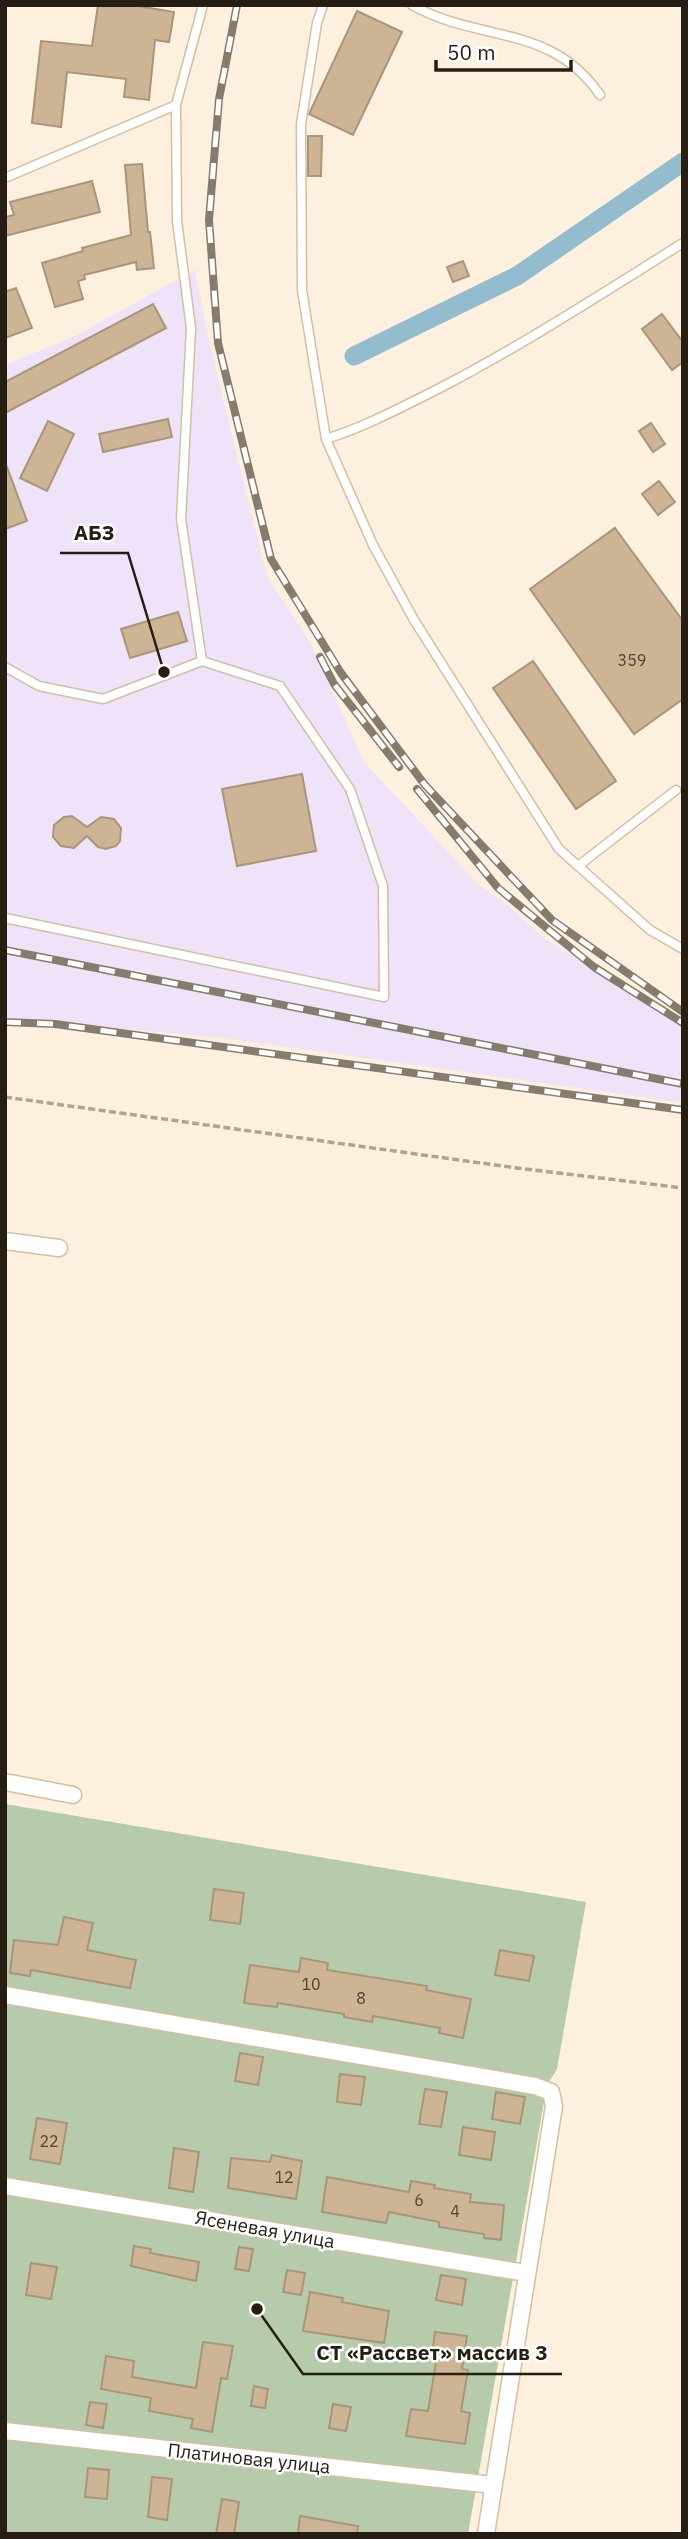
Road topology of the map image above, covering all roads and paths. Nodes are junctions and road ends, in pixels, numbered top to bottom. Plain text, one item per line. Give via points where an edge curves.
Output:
1 (203, 5) edge
2 (323, 5) edge
3 (412, 5) edge
4 (600, 95) dead end
5 (176, 105) junction
6 (5, 178) edge
7 (683, 243) edge
8 (326, 439) junction
9 (202, 661) junction
10 (5, 667) edge
11 (676, 790) dead end
12 (578, 866) junction
13 (5, 918) edge
14 (683, 949) edge
15 (5, 1097) edge
16 (683, 1188) edge
17 (5, 1241) edge
18 (59, 1248) dead end
19 (5, 1782) edge
20 (73, 1795) dead end
21 (5, 1996) edge
22 (5, 2186) edge
23 (526, 2273) junction
24 (5, 2431) edge
25 (493, 2485) junction
26 (486, 2534) edge

1 - 5 lane
2 - 8 lane via 301,124 301,165 302,290
3 - 4 lane via 472,28 529,40 559,54 587,77
5 - 6 lane
5 - 9 lane via 177,221 191,328 181,519
7 - 8 lane via 467,374 363,427
8 - 12 lane via 373,545 414,620 559,849
9 - 10 lane via 103,699 39,686
9 - 13 lane via 280,686 350,789 383,886 384,997
11 - 12 lane
12 - 14 lane via 650,930
15 - 16 path
17 - 18 street
19 - 20 street
21 - 23 street via 551,2092 554,2106
22 - 23 street, Ясеневая улица
23 - 25 street
24 - 25 street, Платиновая улица
25 - 26 street

